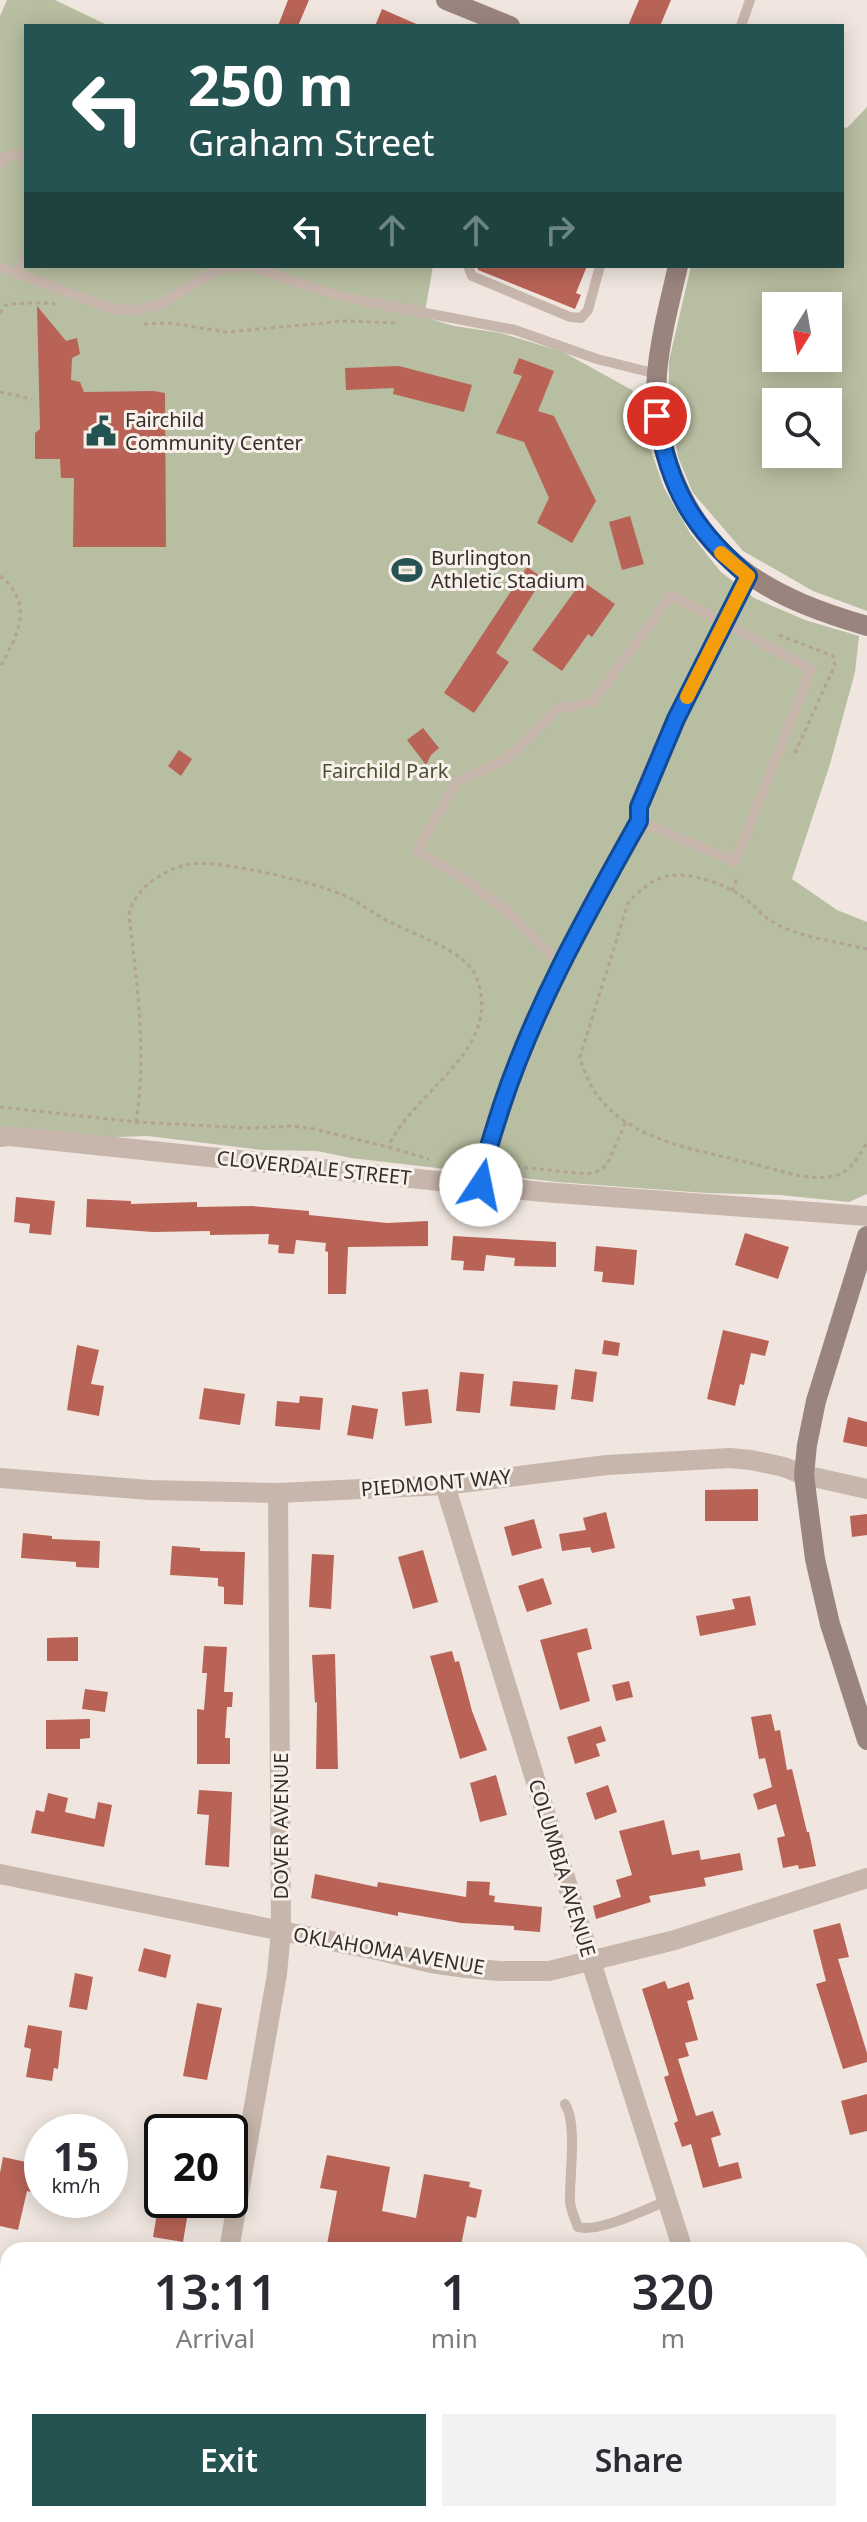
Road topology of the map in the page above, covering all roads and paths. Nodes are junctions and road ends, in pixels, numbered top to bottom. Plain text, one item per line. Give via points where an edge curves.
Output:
1 (446, 0) edge
2 (750, 0) edge
3 (505, 24) edge
4 (742, 24) edge
5 (24, 157) edge
6 (0, 165) edge
7 (24, 260) edge
8 (0, 267) edge
9 (230, 268) edge
10 (255, 268) edge
11 (469, 268) edge
12 (599, 268) edge
13 (678, 268) edge
14 (18, 274) junction
15 (63, 305) dead end
16 (0, 313) edge
17 (143, 324) dead end
18 (407, 324) dead end
19 (657, 374) junction
20 (0, 392) edge
21 (32, 399) dead end
22 (0, 576) edge
23 (748, 576) junction
24 (723, 623) junction
25 (867, 626) edge
26 (0, 667) edge
27 (639, 821) junction
28 (867, 949) edge
29 (561, 964) junction
30 (0, 1107) edge
31 (136, 1122) junction
32 (626, 1122) junction
33 (0, 1137) edge
34 (867, 1142) edge
35 (388, 1147) junction
36 (438, 1162) dead end
37 (484, 1164) junction
38 (481, 1185) junction
39 (867, 1216) edge
40 (867, 1236) edge
41 (804, 1475) junction
42 (0, 1478) edge
43 (445, 1485) junction
44 (867, 1489) edge
45 (278, 1493) junction
46 (867, 1740) edge
47 (0, 1874) edge
48 (867, 1878) edge
49 (281, 1932) junction
50 (591, 1962) junction
51 (565, 2104) dead end
52 (667, 2201) junction
53 (230, 2242) edge
54 (680, 2242) edge

1 - 3 street
2 - 4 lane
5 - 6 lane via 11,154
7 - 14 lane
8 - 14 lane
9 - 14 lane via 215,271 161,304 133,311 112,309
10 - 19 lane via 358,300 515,330
11 - 12 lane via 472,276 581,318
13 - 19 street
15 - 16 path via 18,302
17 - 18 path via 226,332 345,321
19 - 23 street via 662,448 683,502 702,532
20 - 21 path
22 - 26 path via 20,599 20,619 15,642
23 - 24 lane
23 - 25 street via 800,605
24 - 27 lane via 676,719 639,807
24 - 27 lane via 811,669 735,862
24 - 29 lane via 671,595 593,702 557,709 505,760 456,782 417,851 507,911
27 - 29 lane
28 - 32 path via 781,926 745,898 692,877 668,876 643,887 619,924 580,1057 585,1078 606,1107
29 - 37 lane via 513,1073
30 - 31 path
31 - 35 path via 293,1126
31 - 35 path via 142,1057 131,905 147,884 164,874 190,864 215,864 289,878 350,898 459,955 473,971 482,1012 475,1037 412,1110
32 - 34 path via 670,1143 807,1177 846,1170
32 - 37 path via 601,1170 587,1174
33 - 38 street, CLOVERDALE STREET
35 - 36 path
37 - 38 lane
38 - 39 street, CLOVERDALE STREET
40 - 41 street via 816,1401
41 - 43 street, PIEDMONT WAY via 730,1458 607,1465
41 - 44 street, PIEDMONT WAY
41 - 46 street via 830,1624
42 - 45 street, PIEDMONT WAY
43 - 45 street, PIEDMONT WAY
43 - 50 street, COLUMBIA AVENUE
45 - 49 street, DOVER AVENUE
47 - 49 street, OKLAHOMA AVENUE
48 - 50 street, OKLAHOMA AVENUE
49 - 50 street, OKLAHOMA AVENUE via 466,1968 535,1971
49 - 53 street, DOVER AVENUE
50 - 52 street, COLUMBIA AVENUE
51 - 52 lane via 572,2149 570,2206 578,2227 607,2223
52 - 54 street, COLUMBIA AVENUE

